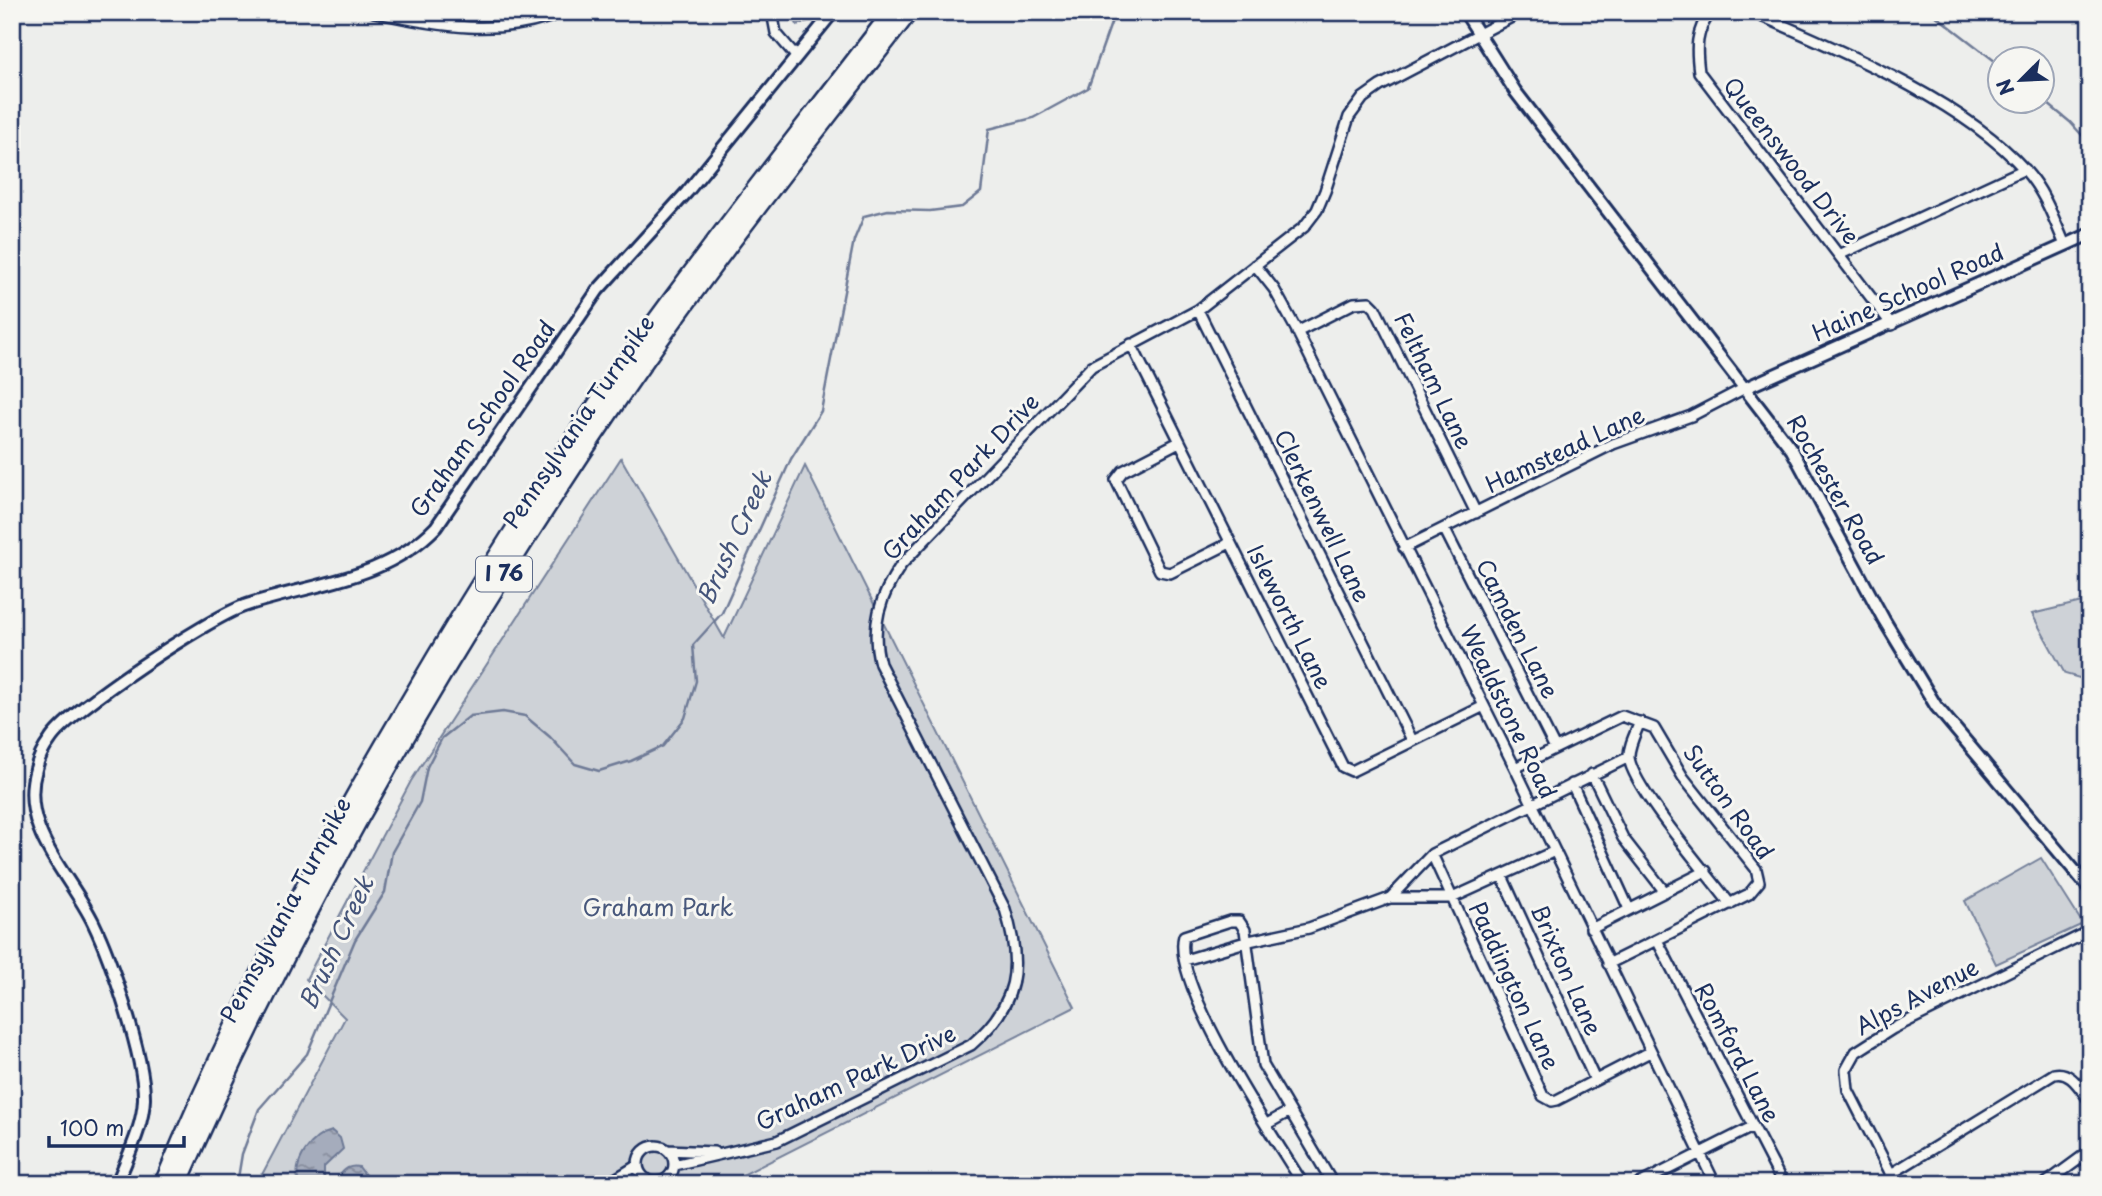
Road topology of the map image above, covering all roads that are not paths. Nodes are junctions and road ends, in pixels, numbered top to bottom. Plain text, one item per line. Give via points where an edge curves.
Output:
1 (374, 12) edge
2 (564, 12) edge
3 (772, 12) edge
4 (833, 12) edge
5 (892, 12) edge
6 (909, 12) edge
7 (1465, 12) edge
8 (1521, 12) edge
9 (1711, 12) edge
10 (1752, 12) edge
11 (1476, 35) junction
12 (795, 55) junction
13 (2025, 169) junction
14 (2090, 234) edge
15 (2065, 245) junction
16 (1841, 254) junction
17 (1255, 265) junction
18 (1198, 310) junction
19 (1892, 325) junction
20 (1297, 332) junction
21 (1131, 344) junction
22 (1743, 389) junction
23 (1179, 442) junction
24 (1476, 513) junction
25 (1444, 528) junction
26 (1230, 543) junction
27 (1404, 548) junction
28 (1484, 706) junction
29 (1640, 722) junction
30 (1412, 740) junction
31 (1555, 748) junction
32 (1629, 757) junction
33 (1515, 768) junction
34 (1592, 774) junction
35 (1572, 784) junction
36 (1532, 804) junction
37 (1555, 851) junction
38 (1432, 854) junction
39 (1706, 871) junction
40 (1502, 876) junction
41 (2090, 889) edge
42 (1665, 892) junction
43 (1390, 898) junction
44 (1452, 898) junction
45 (1730, 904) junction
46 (1629, 909) junction
47 (1591, 929) junction
48 (2090, 930) edge
49 (1657, 940) junction
50 (1249, 941) junction
51 (1185, 960) junction
52 (1608, 964) junction
53 (1650, 1052) junction
54 (1595, 1080) junction
55 (2089, 1097) edge
56 (1290, 1111) junction
57 (1267, 1124) junction
58 (1752, 1127) junction
59 (667, 1150) junction
60 (2090, 1151) edge
61 (723, 1152) junction
62 (1700, 1153) junction
63 (638, 1165) junction
64 (673, 1174) edge
65 (1891, 1174) junction
66 (653, 1182) edge
67 (117, 1184) edge
68 (163, 1184) edge
69 (178, 1184) edge
70 (607, 1184) edge
71 (631, 1184) edge
72 (1303, 1184) edge
73 (1333, 1184) edge
74 (1639, 1184) edge
75 (1715, 1184) edge
76 (1783, 1184) edge
77 (1896, 1184) edge
78 (2045, 1184) edge

1 - 2 street via 471,29 513,26
3 - 12 street via 776,33
4 - 12 street, Graham School Road
5 - 68 highway, Pennsylvania Turnpike / I 76 via 648,332 470,597 262,965
6 - 69 highway, Pennsylvania Turnpike / I 76 via 625,389 499,580 411,724 328,875 237,1053
7 - 11 street, Rochester Road
8 - 11 street, Graham Park Drive
9 - 16 street, Queenswood Drive via 1697,38 1699,72
10 - 13 street via 1932,98
11 - 17 street, Graham Park Drive via 1363,98 1341,134 1325,191 1311,220
11 - 22 street, Rochester Road
12 - 67 street, Graham School Road via 687,192 598,290 436,527 416,548 355,575 243,606 206,623 72,718 50,739 36,768 34,811 44,843 92,921 107,956 142,1073 142,1114
13 - 15 street
13 - 16 street
14 - 15 street, Haine School Road
15 - 19 street, Haine School Road
16 - 19 street, Queenswood Drive
17 - 18 street, Graham Park Drive
17 - 20 street, Wealdstone Road
18 - 21 street, Graham Park Drive
18 - 30 street, Clerkenwell Lane
19 - 22 street, Haine School Road
20 - 24 street, Feltham Lane via 1354,303 1369,302 1375,307
20 - 27 street, Wealdstone Road
21 - 23 street, Isleworth Lane
21 - 61 street, Graham Park Drive via 1092,366 901,565 885,589 877,617 875,647 880,664 1005,909 1016,960 1008,1002 995,1023 971,1045 795,1133 753,1148
22 - 24 street, Hamstead Lane via 1691,416 1613,444
22 - 41 street, Rochester Road via 1771,420 1808,476 1884,620 1936,706
23 - 26 street, Isleworth Lane
23 - 26 street via 1123,471 1116,480 1160,571 1170,573
24 - 25 street, Hamstead Lane
25 - 27 street, Hamstead Lane
25 - 31 street, Camden Lane
26 - 30 street, Isleworth Lane via 1343,767 1352,771
27 - 28 street, Wealdstone Road
28 - 30 street, Isleworth Lane
28 - 33 street, Wealdstone Road
29 - 31 street via 1622,716
29 - 32 street
29 - 45 street, Sutton Road via 1654,727 1683,778 1756,869 1759,882 1754,889
31 - 33 street
32 - 34 street
32 - 39 street via 1650,799
33 - 36 street, Wealdstone Road
34 - 35 street
34 - 42 street via 1623,838
35 - 36 street
35 - 46 street
36 - 37 street, Wealdstone Road
36 - 38 street
37 - 40 street
37 - 47 street, Wealdstone Road
38 - 43 street
38 - 44 street, Paddington Lane
39 - 42 street
39 - 45 street
40 - 44 street
40 - 54 street, Brixton Lane
42 - 46 street
43 - 44 street
43 - 50 street via 1310,928
44 - 54 street, Paddington Lane via 1543,1096 1557,1100
45 - 49 street, Sutton Road
46 - 47 street
47 - 52 street, Wealdstone Road
48 - 65 street, Alps Avenue via 1892,1029 1856,1052 1846,1070 1848,1090
49 - 52 street, Sutton Road
49 - 58 street, Romford Lane
50 - 51 street
50 - 51 street via 1239,921 1230,921 1184,936
50 - 56 street via 1263,1065
51 - 57 street via 1197,998
52 - 53 street, Wealdstone Road
53 - 54 street, Paddington Lane
53 - 62 street, Wealdstone Road
55 - 65 street via 2070,1077 2053,1074
56 - 57 street
56 - 73 street
57 - 72 street
58 - 62 street
58 - 76 street, Romford Lane
59 - 61 street, Graham Park Drive
59 - 63 street, Graham Park Drive via 648,1148
59 - 64 street
60 - 78 street
61 - 64 street, Graham Park Drive
62 - 74 street
62 - 75 street, Wealdstone Road
63 - 66 street
63 - 70 street, Graham Park Drive
64 - 66 street, Graham Park Drive
65 - 77 street, Alps Avenue
66 - 71 street, Graham Park Drive

